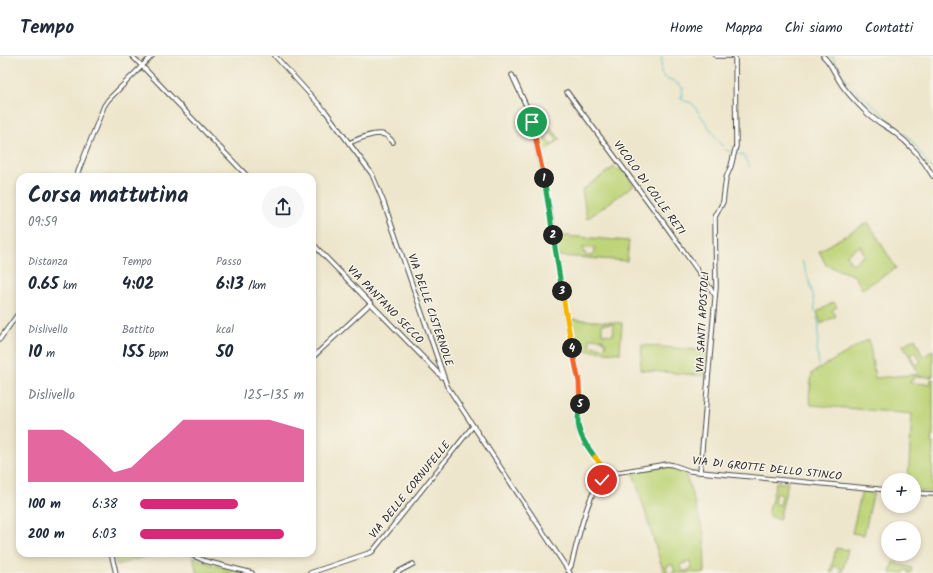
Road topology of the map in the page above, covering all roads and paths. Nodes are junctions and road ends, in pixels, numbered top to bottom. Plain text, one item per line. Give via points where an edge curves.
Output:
1 (132, 56) edge
2 (152, 56) edge
3 (275, 56) edge
4 (716, 56) edge
5 (730, 56) edge
6 (735, 56) edge
7 (823, 56) edge
8 (142, 66) junction
9 (512, 75) dead end
10 (567, 92) dead end
11 (393, 142) dead end
12 (349, 143) junction
13 (78, 173) edge
14 (244, 173) edge
15 (933, 176) edge
16 (316, 247) edge
17 (715, 295) junction
18 (371, 303) junction
19 (16, 317) edge
20 (0, 340) edge
21 (316, 354) edge
22 (444, 379) junction
23 (473, 426) junction
24 (700, 472) junction
25 (608, 474) junction
26 (881, 489) edge
27 (921, 493) edge
28 (933, 494) edge
29 (112, 557) edge
30 (197, 557) edge
31 (413, 564) dead end
32 (569, 572) edge
33 (116, 573) edge
34 (252, 573) edge
35 (310, 573) edge
36 (396, 573) edge

1 - 8 street
2 - 8 street
3 - 12 street, VIA DELLE CISTERNOLE via 326,112
4 - 5 street
6 - 17 street, VIA SANTI APOSTOLI via 736,146 726,178 723,202 715,217
7 - 15 street via 830,63 842,86 863,109 908,144
8 - 13 street via 104,106
8 - 14 street
9 - 25 street via 530,114 550,212 565,312 579,382 578,428 585,443
10 - 17 street, VICOLO DI COLLE RETI
11 - 12 street via 386,135 382,135 368,136
12 - 22 street, VIA DELLE CISTERNOLE via 372,174 384,203
16 - 18 street, VIA PANTANO SECCO
17 - 24 street, VIA SANTI APOSTOLI
18 - 21 street
18 - 22 street, VIA PANTANO SECCO
19 - 20 street
22 - 23 street, VIA DELLE CISTERNOLE
23 - 32 street, VIA DELLE CISTERNOLE
23 - 35 street, VIA DELLE CORNUFELLE via 372,552
24 - 25 street, VIA DI GROTTE DELLO STINCO via 667,464
24 - 26 street, VIA DI GROTTE DELLO STINCO
25 - 32 street via 585,510
27 - 28 street
29 - 33 street
30 - 34 street
31 - 36 street

